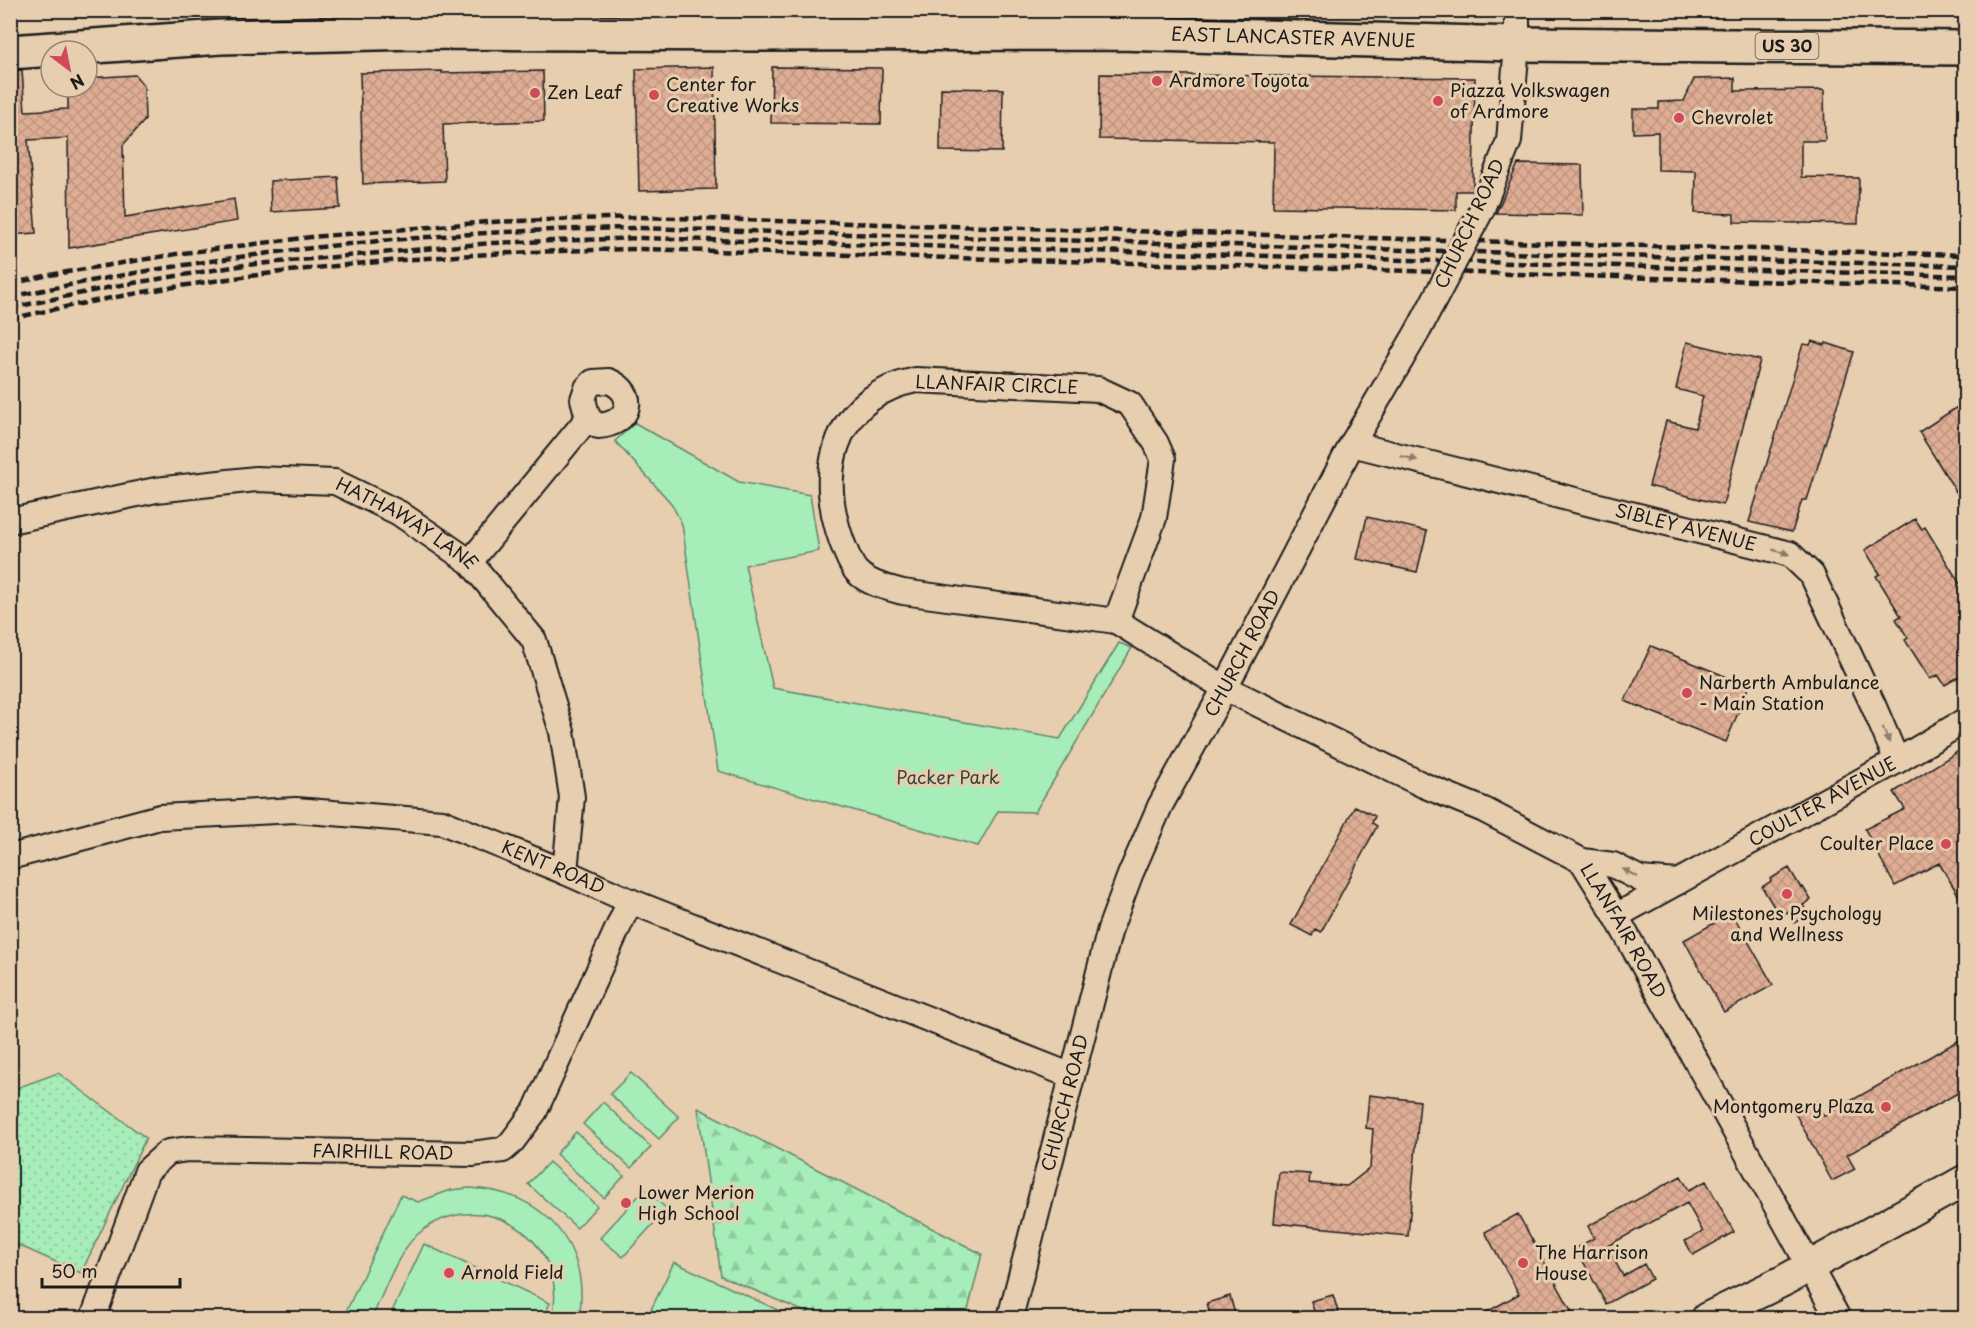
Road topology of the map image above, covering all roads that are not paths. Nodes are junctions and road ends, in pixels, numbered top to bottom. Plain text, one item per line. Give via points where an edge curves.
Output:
1 (1517, 10) edge
2 (1118, 22) edge
3 (1517, 44) junction
4 (1965, 48) edge
5 (10, 52) edge
6 (588, 418) dead end
7 (1352, 444) junction
8 (10, 521) edge
9 (470, 562) junction
10 (1116, 621) junction
11 (1225, 687) junction
12 (1965, 720) edge
13 (1897, 761) junction
14 (10, 857) edge
15 (1582, 861) junction
16 (565, 872) junction
17 (1678, 882) junction
18 (630, 901) junction
19 (1616, 916) junction
20 (1072, 1076) junction
21 (1965, 1180) edge
22 (1809, 1267) junction
23 (93, 1318) edge
24 (1010, 1318) edge
25 (1707, 1318) edge
26 (1838, 1318) edge

1 - 3 street, CHURCH ROAD
2 - 3 highway, EAST LANCASTER AVENUE / US 30
2 - 5 highway, EAST LANCASTER AVENUE / US 30 via 753,34 417,32 221,37
3 - 4 highway, EAST LANCASTER AVENUE / US 30
3 - 7 street, CHURCH ROAD, bridge via 1509,141 1481,211
6 - 9 street
7 - 11 street, CHURCH ROAD
7 -> 13 street, SIBLEY AVENUE via 1790,554 1812,575
8 - 9 street, HATHAWAY LANE via 156,490 256,479 335,482 399,513
9 - 16 street, HATHAWAY LANE via 534,640 562,732 572,796
10 - 10 street, LLANFAIR CIRCLE via 903,592 879,585 856,571 832,512 830,483 837,443 856,410 900,383 916,380 1098,389 1130,404 1163,459 1154,518
10 - 11 street, LLANFAIR CIRCLE
11 - 15 street, LLANFAIR ROAD
11 - 20 street, CHURCH ROAD via 1160,806 1130,875 1110,929
12 - 13 street, COULTER AVENUE
13 - 17 street, COULTER AVENUE
14 - 16 street, KENT ROAD via 160,817 296,810 442,822
17 -> 15 street via 1640,879 1613,865
15 - 19 street, LLANFAIR ROAD
16 - 18 street, KENT ROAD
17 - 19 street, COULTER AVENUE
18 - 20 street, KENT ROAD
18 - 23 street, FAIRHILL ROAD via 535,1111 503,1150 472,1154 188,1149 168,1152 147,1171
19 - 22 street, LLANFAIR ROAD
20 - 24 street, CHURCH ROAD
21 - 22 main road
22 - 25 main road
22 - 26 street, LLANFAIR ROAD

